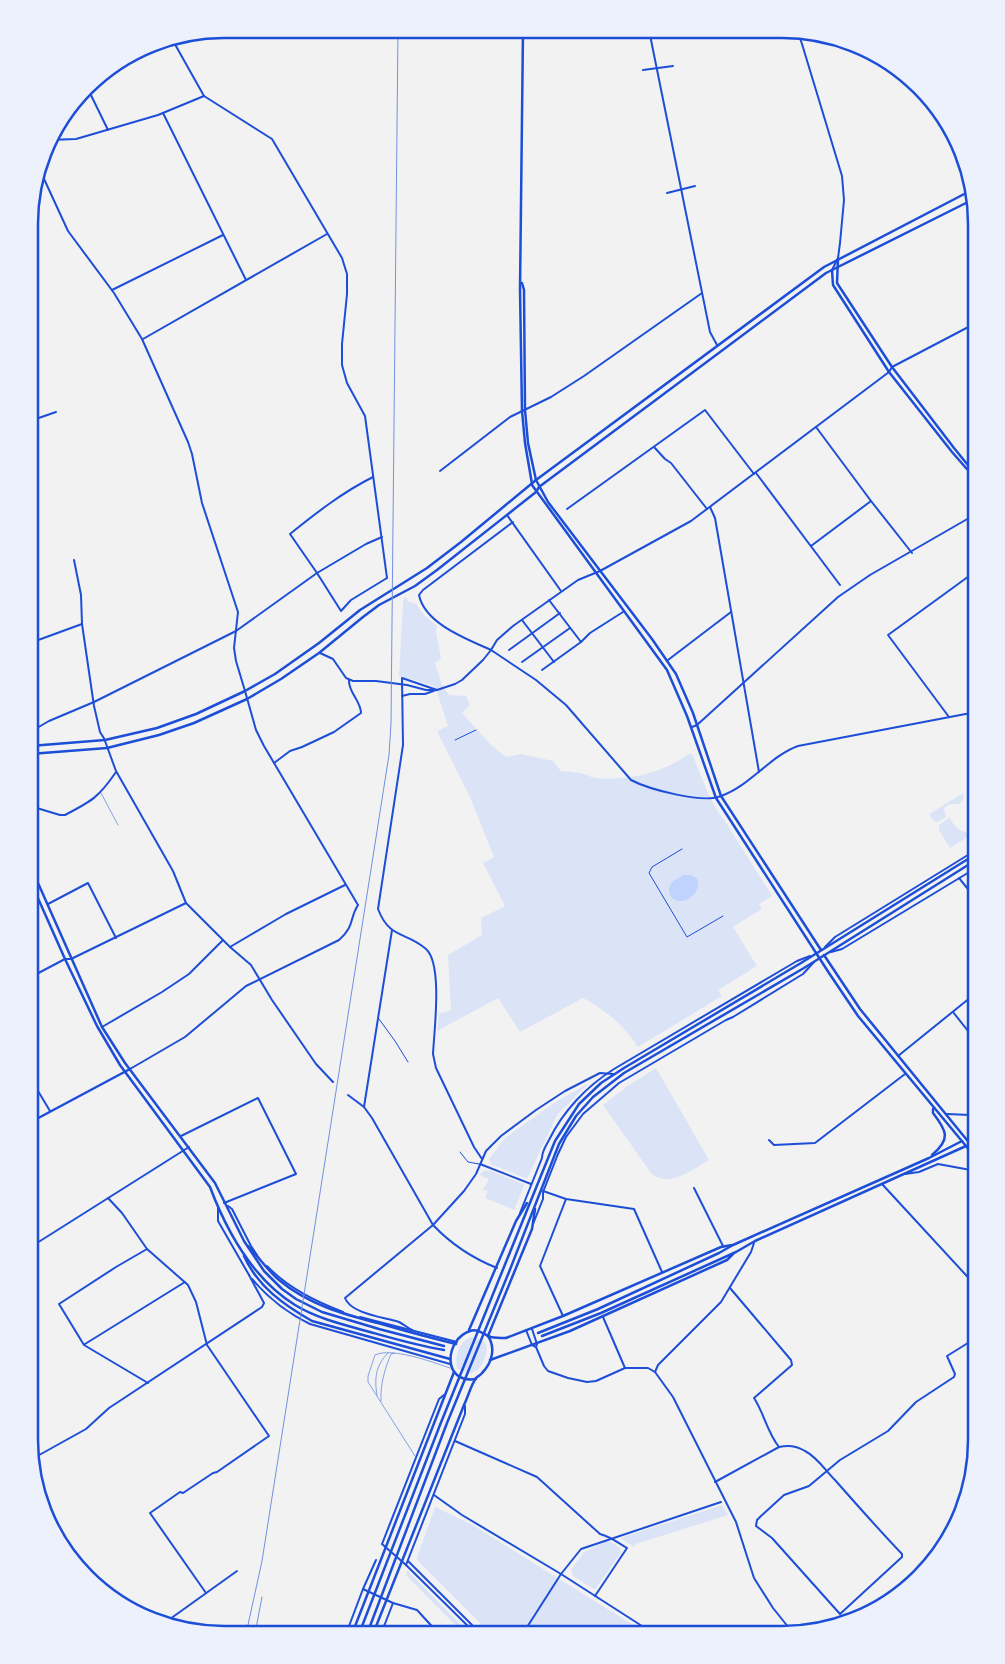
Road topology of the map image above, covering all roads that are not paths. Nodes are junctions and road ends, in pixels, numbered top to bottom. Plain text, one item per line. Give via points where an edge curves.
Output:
1 (523, 38) edge
2 (651, 38) edge
3 (800, 39) edge
4 (175, 44) edge
5 (673, 66) dead end
6 (657, 68) junction
7 (643, 70) dead end
8 (90, 94) edge
9 (204, 96) junction
10 (162, 113) junction
11 (108, 130) junction
12 (57, 140) edge
13 (44, 176) edge
14 (695, 186) dead end
15 (681, 189) junction
16 (667, 192) dead end
17 (965, 193) edge
18 (966, 203) edge
19 (328, 234) junction
20 (223, 236) junction
21 (838, 258) junction
22 (837, 267) junction
23 (832, 270) junction
24 (246, 280) junction
25 (112, 290) junction
26 (702, 292) junction
27 (968, 328) edge
28 (142, 339) junction
29 (718, 345) junction
30 (892, 368) junction
31 (890, 372) junction
32 (523, 410) junction
33 (56, 412) dead end
34 (38, 418) edge
35 (816, 427) junction
36 (654, 447) junction
37 (968, 465) edge
38 (968, 470) edge
39 (440, 471) dead end
40 (755, 473) junction
41 (373, 478) junction
42 (536, 480) junction
43 (532, 484) junction
44 (539, 486) junction
45 (536, 492) junction
46 (871, 501) junction
47 (710, 507) junction
48 (567, 509) dead end
49 (707, 509) junction
50 (507, 515) junction
51 (968, 519) edge
52 (513, 522) junction
53 (382, 537) junction
54 (811, 546) junction
55 (912, 553) junction
56 (74, 560) dead end
57 (600, 571) junction
58 (594, 572) junction
59 (318, 573) junction
60 (968, 577) edge
61 (840, 585) dead end
62 (561, 591) junction
63 (549, 600) junction
64 (624, 611) junction
65 (731, 612) junction
66 (560, 613) junction
67 (522, 620) junction
68 (82, 624) junction
69 (570, 628) junction
70 (236, 631) junction
71 (532, 633) junction
72 (38, 640) edge
73 (581, 642) junction
74 (543, 648) junction
75 (491, 650) junction
76 (509, 650) dead end
77 (319, 653) junction
78 (668, 660) junction
79 (522, 662) dead end
80 (554, 662) junction
81 (542, 670) dead end
82 (349, 680) junction
83 (743, 683) junction
84 (437, 690) junction
85 (245, 691) junction
86 (402, 696) junction
87 (247, 699) junction
88 (94, 702) junction
89 (968, 714) edge
90 (949, 718) junction
91 (697, 725) junction
92 (38, 727) edge
93 (691, 728) junction
94 (476, 730) dead end
95 (105, 740) junction
96 (456, 740) dead end
97 (38, 745) edge
98 (107, 748) junction
99 (38, 753) edge
100 (274, 763) junction
101 (116, 771) junction
102 (759, 772) junction
103 (101, 793) junction
104 (721, 796) junction
105 (716, 798) junction
106 (38, 809) edge
107 (118, 825) dead end
108 (682, 849) dead end
109 (968, 855) edge
110 (968, 859) edge
111 (968, 865) edge
112 (968, 873) edge
113 (959, 878) junction
114 (38, 883) edge
115 (345, 885) junction
116 (968, 889) edge
117 (38, 898) edge
118 (186, 903) junction
119 (47, 904) junction
120 (723, 916) dead end
121 (392, 930) junction
122 (116, 938) junction
123 (224, 940) junction
124 (230, 946) junction
125 (821, 951) junction
126 (817, 954) junction
127 (824, 954) junction
128 (819, 957) junction
129 (65, 959) junction
130 (72, 959) junction
131 (38, 973) edge
132 (260, 980) junction
133 (968, 1000) edge
134 (953, 1012) junction
135 (379, 1019) junction
136 (102, 1027) junction
137 (968, 1031) edge
138 (897, 1056) junction
139 (408, 1062) dead end
140 (130, 1069) junction
141 (125, 1072) junction
142 (608, 1073) junction
143 (613, 1074) junction
144 (905, 1074) junction
145 (333, 1082) dead end
146 (38, 1091) edge
147 (348, 1095) dead end
148 (364, 1107) junction
149 (933, 1108) junction
150 (50, 1111) junction
151 (945, 1113) junction
152 (968, 1115) edge
153 (38, 1118) edge
154 (180, 1136) junction
155 (967, 1139) joint
156 (769, 1140) dead end
157 (962, 1141) junction
158 (966, 1146) junction
159 (188, 1147) junction
160 (968, 1149) edge
161 (184, 1150) junction
162 (460, 1152) dead end
163 (929, 1158) junction
164 (482, 1159) junction
165 (480, 1164) junction
166 (968, 1170) edge
167 (905, 1174) junction
168 (882, 1184) junction
169 (532, 1185) junction
170 (694, 1188) dead end
171 (542, 1191) junction
172 (108, 1198) junction
173 (530, 1198) junction
174 (566, 1199) junction
175 (536, 1202) junction
176 (224, 1203) junction
177 (217, 1205) junction
178 (516, 1221) junction
179 (433, 1225) junction
180 (532, 1229) junction
181 (244, 1241) junction
182 (755, 1241) junction
183 (38, 1242) edge
184 (733, 1245) junction
185 (722, 1246) junction
186 (147, 1249) junction
187 (241, 1250) junction
188 (736, 1252) junction
189 (497, 1268) junction
190 (662, 1272) junction
191 (249, 1275) junction
192 (968, 1277) edge
193 (185, 1282) junction
194 (730, 1288) junction
195 (563, 1316) junction
196 (602, 1317) junction
197 (532, 1330) junction
198 (469, 1331) junction
199 (414, 1332) junction
200 (527, 1332) junction
201 (538, 1333) dead end
202 (488, 1336) junction
203 (542, 1336) dead end
204 (456, 1343) junction
205 (968, 1343) edge
206 (532, 1344) junction
207 (536, 1344) junction
208 (84, 1345) junction
209 (207, 1345) junction
210 (444, 1346) dead end
211 (444, 1350) dead end
212 (389, 1351) junction
213 (396, 1352) junction
214 (450, 1359) junction
215 (490, 1360) junction
216 (450, 1364) junction
217 (625, 1368) junction
218 (451, 1369) junction
219 (454, 1372) junction
220 (655, 1372) junction
221 (476, 1379) junction
222 (148, 1383) junction
223 (446, 1393) junction
224 (377, 1396) junction
225 (381, 1402) junction
226 (464, 1404) junction
227 (455, 1441) junction
228 (779, 1447) junction
229 (38, 1456) edge
230 (416, 1458) junction
231 (827, 1471) junction
232 (715, 1482) junction
233 (434, 1495) junction
234 (721, 1502) dead end
235 (612, 1537) junction
236 (376, 1560) dead end
237 (407, 1563) junction
238 (237, 1571) dead end
239 (562, 1574) junction
240 (363, 1589) junction
241 (206, 1592) junction
242 (595, 1596) junction
243 (393, 1602) junction
244 (170, 1619) edge
245 (349, 1626) edge
246 (355, 1626) edge
247 (362, 1626) edge
248 (370, 1626) edge
249 (377, 1626) edge
250 (384, 1626) edge
251 (432, 1626) edge
252 (468, 1626) edge
253 (473, 1626) edge
254 (527, 1626) edge
255 (642, 1626) edge
256 (788, 1626) edge

1 - 32 main road
2 - 6 street
3 - 21 street via 842,176 844,200
4 - 9 street
5 - 6 street
6 - 7 street
6 - 15 street
8 - 11 street
9 - 10 street
9 - 19 street via 272,139
10 - 11 street
10 - 20 street
11 - 12 street via 76,140
13 - 25 street via 68,232
14 - 15 street
15 - 16 street
15 - 26 street
17 - 21 main road
18 - 22 main road
19 - 24 street
19 - 41 street via 347,274 342,365 347,383 364,416
20 - 24 street
20 - 25 street
21 - 22 main road
21 - 23 street
21 - 29 main road
22 - 23 main road
22 - 30 main road via 837,283
23 - 31 main road via 834,285
23 - 44 main road
24 - 28 street
25 - 28 street
26 - 29 street via 710,332
26 - 32 street via 584,376
27 - 30 street
28 - 70 street via 192,454 202,503 238,612
29 - 42 main road
30 - 31 street
30 - 37 main road
31 - 35 street
31 - 38 main road
32 - 39 street
32 - 42 main road
32 - 43 main road
33 - 34 street
35 - 40 street
35 - 46 street
36 - 40 street via 705,410
36 - 48 street
36 - 49 street via 671,463
40 - 47 street
40 - 54 street
41 - 53 street
41 - 59 street via 336,499 290,534
42 - 43 main road
42 - 44 main road
43 - 45 main road
43 - 85 main road via 426,568 360,610 275,674
44 - 45 main road
44 - 57 main road
45 - 50 main road
45 - 58 main road
46 - 54 street
46 - 55 street
47 - 49 street
47 - 65 street via 715,518
49 - 57 street via 684,526
50 - 52 street
50 - 77 main road via 437,570 362,617
51 - 55 street
52 - 62 street
52 - 75 street via 419,596 433,618
53 - 59 street
53 - 59 street via 387,578 351,600 341,611
54 - 61 street
55 - 83 street via 870,575 838,597
56 - 68 street
57 - 58 street
57 - 78 main road
58 - 62 street
58 - 64 main road
59 - 70 street
60 - 90 street via 888,635
62 - 63 street
63 - 66 street
63 - 67 street
64 - 73 street
64 - 93 main road via 667,670
65 - 78 street
65 - 83 street
66 - 69 street
66 - 71 street
67 - 71 street
67 - 75 street via 503,633
68 - 72 street
68 - 88 street
69 - 73 street
69 - 74 street
70 - 85 street via 234,648
70 - 88 street
71 - 74 street
71 - 76 street
73 - 80 street
74 - 79 street
74 - 80 street
75 - 84 street via 462,680
75 - 105 street via 566,705 632,780 683,796
77 - 82 street via 330,656
77 - 87 main road
78 - 91 main road
80 - 81 street
82 - 84 street
82 - 100 street via 361,713 334,732 290,751
83 - 91 street
83 - 102 street
84 - 86 street
84 - 86 street via 402,678
85 - 87 street
85 - 95 main road via 157,728
86 - 121 street via 403,745 378,906 386,925
87 - 98 main road via 159,736
87 - 100 street via 256,730
88 - 92 street
88 - 95 street via 100,732
89 - 90 street
90 - 102 street via 798,746
91 - 93 street
91 - 104 main road
93 - 105 main road
94 - 96 street
95 - 97 main road
95 - 98 street
98 - 99 main road
98 - 101 street
100 - 115 street
101 - 103 street
101 - 118 street
102 - 104 street via 733,792
103 - 106 street via 66,815
103 - 107 lane
104 - 105 street
104 - 125 main road
105 - 126 main road
108 - 120 street via 652,867 649,873 687,937
109 - 125 street via 835,937
110 - 125 main road
111 - 127 main road
112 - 113 street
113 - 116 street
113 - 127 street via 842,949
114 - 119 main road
115 - 124 street
115 - 132 street via 358,905 350,928 339,940
117 - 129 main road
118 - 122 street
118 - 123 street
119 - 122 street via 88,883
119 - 130 main road
121 - 135 street
121 - 164 street via 423,946 431,954 436,989 433,1054
122 - 130 street
123 - 124 street
123 - 136 street via 189,974
124 - 132 street via 251,965
125 - 126 main road
125 - 127 main road
126 - 128 main road
126 - 142 street via 797,961
126 - 143 main road
127 - 128 main road
127 - 138 main road via 860,1009
128 - 144 main road via 858,1016
128 - 171 street via 803,974 613,1088 582,1114 558,1154
128 - 171 main road via 607,1085 568,1127
129 - 130 street
129 - 131 street
129 - 141 main road via 97,1026
130 - 136 main road
132 - 140 street via 246,986 185,1037
132 - 145 street via 316,1064
133 - 134 street
134 - 137 street
134 - 138 street
135 - 139 street
135 - 148 street
136 - 140 main road
138 - 151 main road
140 - 141 main road
140 - 154 main road
141 - 150 main road
141 - 161 main road
142 - 143 street
142 - 164 street via 600,1073 536,1110 496,1140
142 - 169 street via 580,1097 554,1130 542,1153
143 - 173 main road via 579,1104 565,1123
144 - 149 main road
144 - 156 street via 815,1143 774,1145
146 - 150 street
147 - 148 street
148 - 179 street
149 - 157 main road
149 - 163 main road via 943,1126 944,1136 942,1146
150 - 153 main road
151 - 152 street
151 - 155 main road
154 - 159 main road
154 - 176 street via 258,1098 296,1174
155 - 157 main road
157 - 158 main road
157 - 163 main road
158 - 160 street
158 - 167 main road
159 - 161 street
159 - 176 main road via 215,1183
161 - 172 street
161 - 177 main road via 210,1186
162 - 165 street via 468,1162
163 - 184 main road
164 - 165 street
165 - 169 street
165 - 179 street via 464,1191
166 - 167 street via 938,1164
167 - 168 main road
168 - 182 main road
168 - 192 street
169 - 178 street
170 - 185 street
171 - 174 street
171 - 175 main road
171 - 180 street via 543,1199
172 - 183 street
172 - 186 street
173 - 178 main road
173 - 247 main road
174 - 190 street via 634,1208
174 - 195 street via 540,1266
175 - 180 main road
175 - 248 main road
176 - 181 main road
176 - 199 street via 232,1209 262,1261 296,1290 316,1302
177 - 187 main road
177 - 191 street via 218,1221
178 - 189 main road
179 - 189 street via 467,1254
179 - 199 street via 345,1298 353,1307 400,1323
180 - 202 main road
181 - 204 main road via 278,1280 317,1304
181 - 210 main road via 264,1271 296,1299 332,1316
182 - 188 main road
182 - 194 street
184 - 185 main road
184 - 201 main road via 598,1309
185 - 190 main road
186 - 193 street
186 - 208 street via 59,1304
187 - 211 main road via 267,1282 296,1306 337,1323
187 - 214 main road via 248,1265 270,1292 312,1321
188 - 196 main road via 727,1260
188 - 203 main road
189 - 198 main road
190 - 195 main road
191 - 209 street via 264,1306
191 - 216 street via 275,1303 310,1324
193 - 208 street
193 - 209 street via 196,1302
194 - 220 street via 721,1302 658,1365
194 - 228 street via 791,1360 790,1367 754,1398
195 - 197 main road
196 - 207 main road
196 - 217 street
197 - 200 main road
197 - 207 street
198 - 202 main road
198 - 204 main road
199 - 204 street
200 - 202 main road via 506,1338
200 - 206 street
202 - 215 main road via 493,1348
204 - 214 main road
205 - 231 street via 947,1356 954,1378 916,1402 888,1431
206 - 207 main road
206 - 215 main road
207 - 217 street via 545,1368 568,1378 591,1382
208 - 222 street
209 - 222 street
209 - 241 street via 269,1436 218,1472 213,1472 150,1513
212 - 213 lane
212 - 224 lane via 379,1363 374,1380
212 - 224 lane via 375,1355 368,1376
213 - 218 lane
213 - 225 lane via 388,1360 380,1390
214 - 216 main road
215 - 221 main road
216 - 218 main road
217 - 220 street via 648,1368
218 - 219 main road
219 - 221 main road via 469,1380
219 - 223 main road
220 - 232 street via 672,1397
221 - 226 main road
222 - 229 street via 109,1408 80,1433
223 - 230 street via 439,1400
223 - 246 main road
224 - 225 lane
225 - 230 lane
226 - 227 street via 465,1414
226 - 249 main road
227 - 233 street
227 - 235 street via 537,1477 600,1534
228 - 231 street via 804,1450
228 - 232 street
230 - 237 street via 382,1544
231 - 231 street via 809,1486 784,1495 756,1523 758,1529 772,1538 840,1614 902,1554
232 - 256 street via 739,1527 754,1578
233 - 237 street
233 - 239 street
234 - 235 street
235 - 239 street via 581,1549
235 - 242 street via 627,1548
236 - 240 street
237 - 252 street
237 - 253 street
238 - 241 street
239 - 242 street
239 - 254 street
240 - 243 street
240 - 245 street
241 - 244 street
242 - 255 street
243 - 250 street
243 - 251 street via 417,1610

